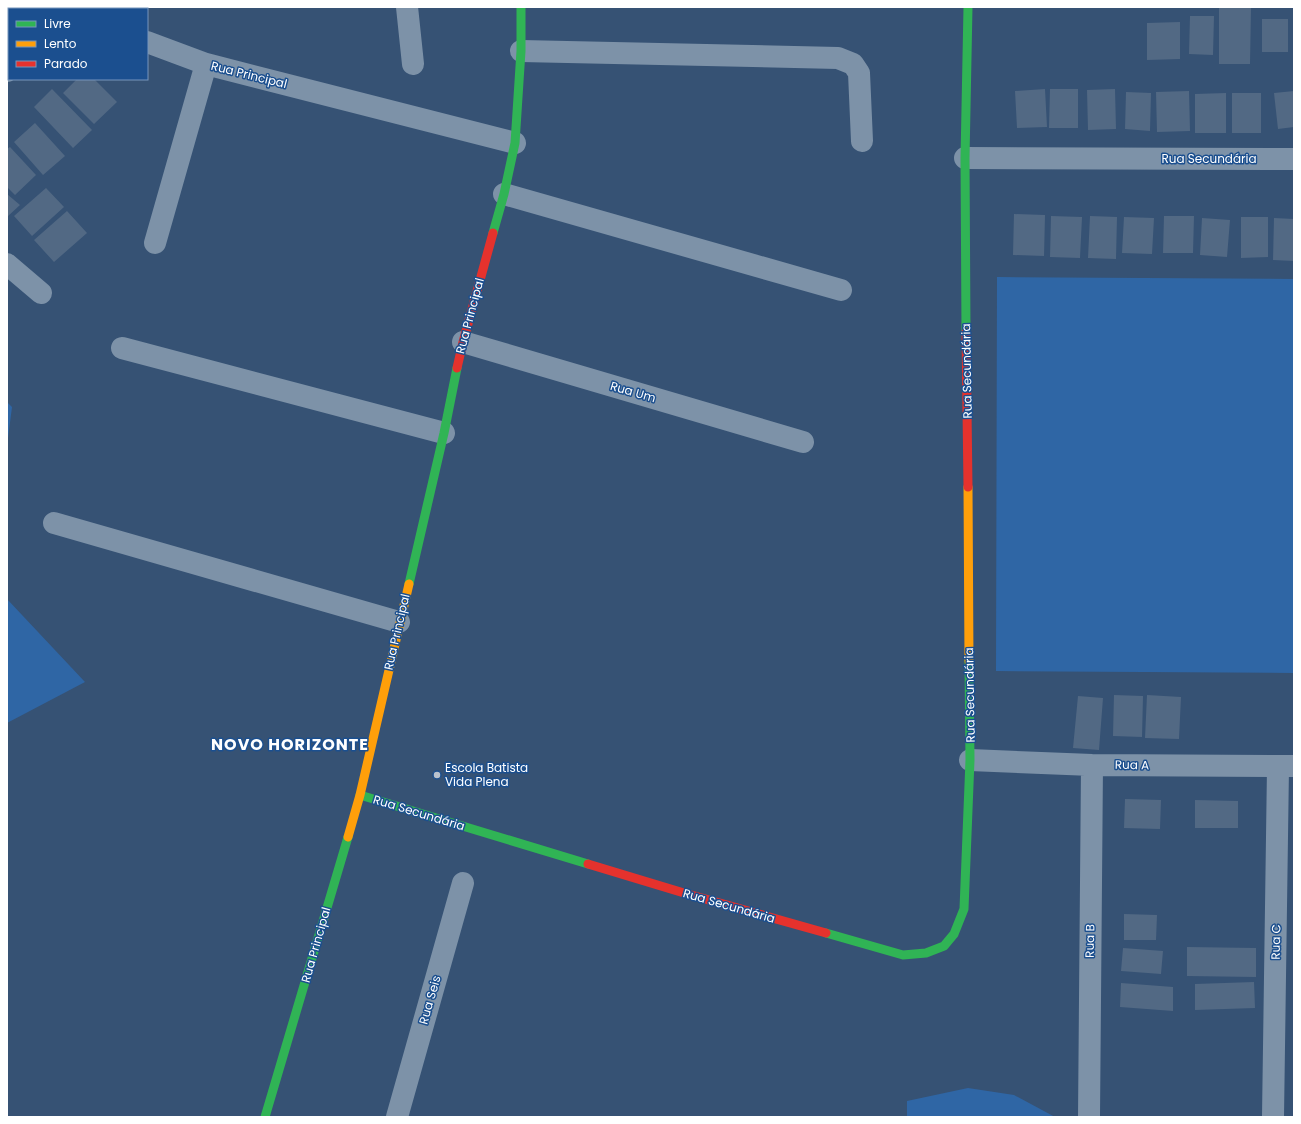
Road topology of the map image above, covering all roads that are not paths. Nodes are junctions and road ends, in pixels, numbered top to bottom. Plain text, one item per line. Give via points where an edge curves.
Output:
1 (407, 7) edge
2 (521, 7) edge
3 (968, 7) edge
4 (148, 42) edge
5 (521, 51) junction
6 (206, 64) junction
7 (413, 64) dead end
8 (862, 141) dead end
9 (515, 143) junction
10 (965, 158) junction
11 (1294, 160) edge
12 (504, 194) junction
13 (154, 243) dead end
14 (7, 264) edge
15 (841, 290) dead end
16 (41, 293) dead end
17 (463, 342) junction
18 (122, 348) dead end
19 (444, 433) junction
20 (803, 442) dead end
21 (54, 523) dead end
22 (400, 622) junction
23 (970, 760) junction
24 (1092, 765) junction
25 (1286, 767) edge
26 (360, 795) junction
27 (463, 883) dead end
28 (265, 1117) edge
29 (397, 1117) edge
30 (1089, 1117) edge
31 (1274, 1117) edge

1 - 7 street
2 - 5 street, Rua Principal
3 - 10 street
4 - 6 street, Rua Principal
5 - 8 street via 838,58 853,64 860,73
5 - 9 street, Rua Principal
6 - 9 street, Rua Principal
6 - 13 street
9 - 12 street, Rua Principal
10 - 11 street, Rua Secundária
10 - 23 street, Rua Secundária
12 - 15 street
12 - 17 street, Rua Principal
14 - 16 street
17 - 19 street, Rua Principal
17 - 20 street, Rua Um
18 - 19 street
19 - 22 street, Rua Principal
21 - 22 street
22 - 26 street, Rua Principal
23 - 24 street, Rua A
23 - 26 street, Rua Secundária via 964,909 954,934 944,946 926,953 903,955 684,893
24 - 25 street, Rua A
24 - 30 street, Rua B
25 - 31 street, Rua C
26 - 28 street, Rua Principal
27 - 29 street, Rua Seis

